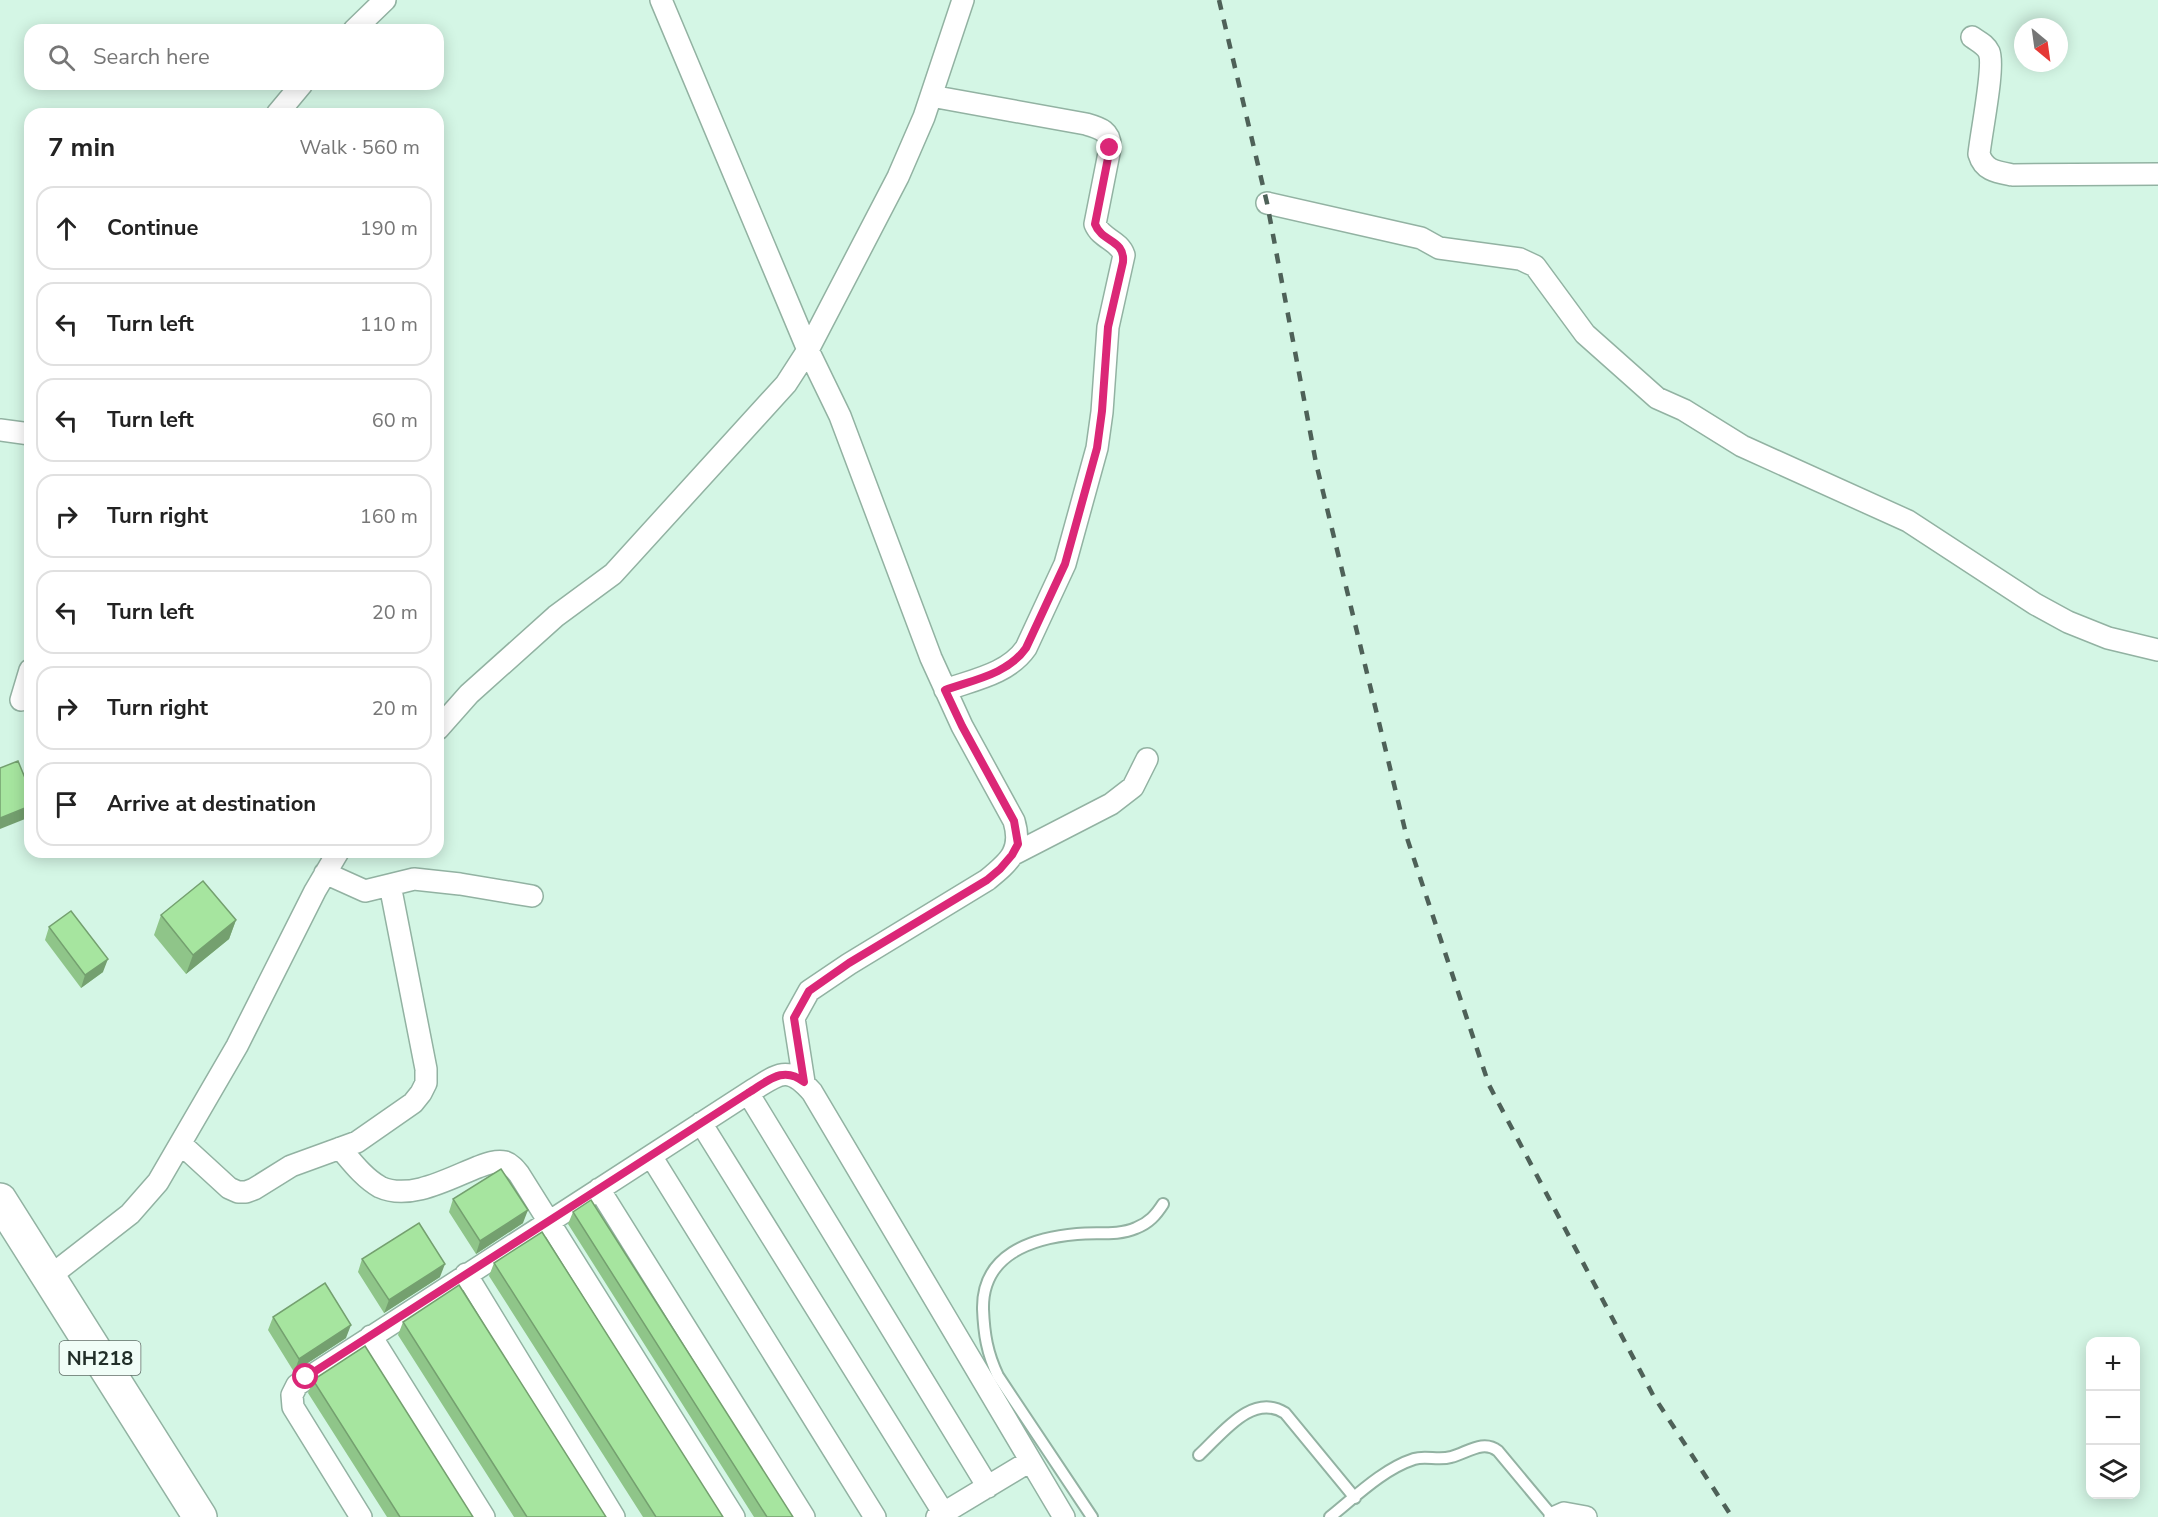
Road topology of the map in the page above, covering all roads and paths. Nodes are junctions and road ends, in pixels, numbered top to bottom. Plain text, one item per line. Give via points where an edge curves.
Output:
1 (385, 0) edge
2 (661, 0) edge
3 (963, 0) edge
4 (360, 24) edge
5 (1972, 38) dead end
6 (297, 90) edge
7 (931, 96) junction
8 (282, 108) edge
9 (2158, 174) edge
10 (1267, 203) dead end
11 (808, 350) junction
12 (0, 430) edge
13 (24, 433) edge
14 (2158, 650) edge
15 (24, 690) edge
16 (945, 690) junction
17 (21, 700) dead end
18 (444, 722) edge
19 (1147, 759) dead end
20 (1012, 855) junction
21 (334, 858) edge
22 (325, 873) junction
23 (390, 885) junction
24 (532, 896) dead end
25 (804, 1082) junction
26 (748, 1093) junction
27 (701, 1123) junction
28 (181, 1144) junction
29 (340, 1148) junction
30 (651, 1156) junction
31 (599, 1190) junction
32 (0, 1200) edge
33 (1163, 1204) dead end
34 (548, 1221) junction
35 (466, 1274) junction
36 (49, 1277) junction
37 (371, 1336) junction
38 (1199, 1455) dead end
39 (1030, 1461) junction
40 (988, 1487) junction
41 (1355, 1498) junction
42 (942, 1516) edge
43 (200, 1517) edge
44 (361, 1517) edge
45 (484, 1517) edge
46 (614, 1517) edge
47 (734, 1517) edge
48 (804, 1517) edge
49 (875, 1517) edge
50 (1064, 1517) edge
51 (1092, 1517) edge
52 (1330, 1517) edge
53 (1554, 1517) edge
54 (1586, 1517) edge

1 - 4 street
2 - 11 street
3 - 7 street
5 - 9 street via 1990,54 1992,69 1979,154 1986,167 2013,175
6 - 8 street
7 - 11 street via 898,177
7 - 16 street via 1086,124 1107,133 1110,148 1095,224 1104,237 1122,248 1124,255 1108,327 1097,448 1065,564 1020,657 995,673
10 - 14 street via 1421,238 1439,248 1520,259 1535,266 1585,334 1657,398 1742,446 1908,521 2068,622 2108,638
11 - 16 street via 848,434
11 - 18 street via 786,384 613,574 556,616
12 - 13 street
15 - 17 street
16 - 20 street via 1014,821 1018,844
19 - 20 street via 1133,787 1111,804
20 - 25 street via 974,889 809,991 794,1018
21 - 22 street
22 - 23 street via 364,891
22 - 28 street via 237,1046
23 - 24 street via 414,879 432,880
23 - 29 street via 426,1083 413,1103 357,1142
25 - 26 street via 787,1073
25 - 39 street
26 - 27 street
26 - 40 street
27 - 30 street
27 - 42 street
28 - 29 street via 238,1192 254,1189 291,1166
28 - 36 street via 158,1182 130,1214
29 - 34 street via 368,1179 396,1191 415,1190 487,1164 504,1162 519,1174
30 - 31 street
30 - 49 street
31 - 34 street
31 - 48 street
32 - 36 highway, NH218
33 - 51 lane via 1153,1218 1136,1228 1051,1238 1011,1252 992,1272 983,1300 986,1347 998,1376
34 - 35 street
34 - 47 street
35 - 37 street
35 - 46 street
36 - 43 highway, NH218
37 - 44 street via 306,1377 292,1395 293,1407 302,1423
37 - 45 street
38 - 41 lane via 1250,1410 1276,1407
39 - 40 street
39 - 50 street
40 - 42 street
41 - 52 lane
41 - 53 lane via 1415,1458 1448,1458 1483,1445 1498,1451
53 - 54 street via 1564,1513

